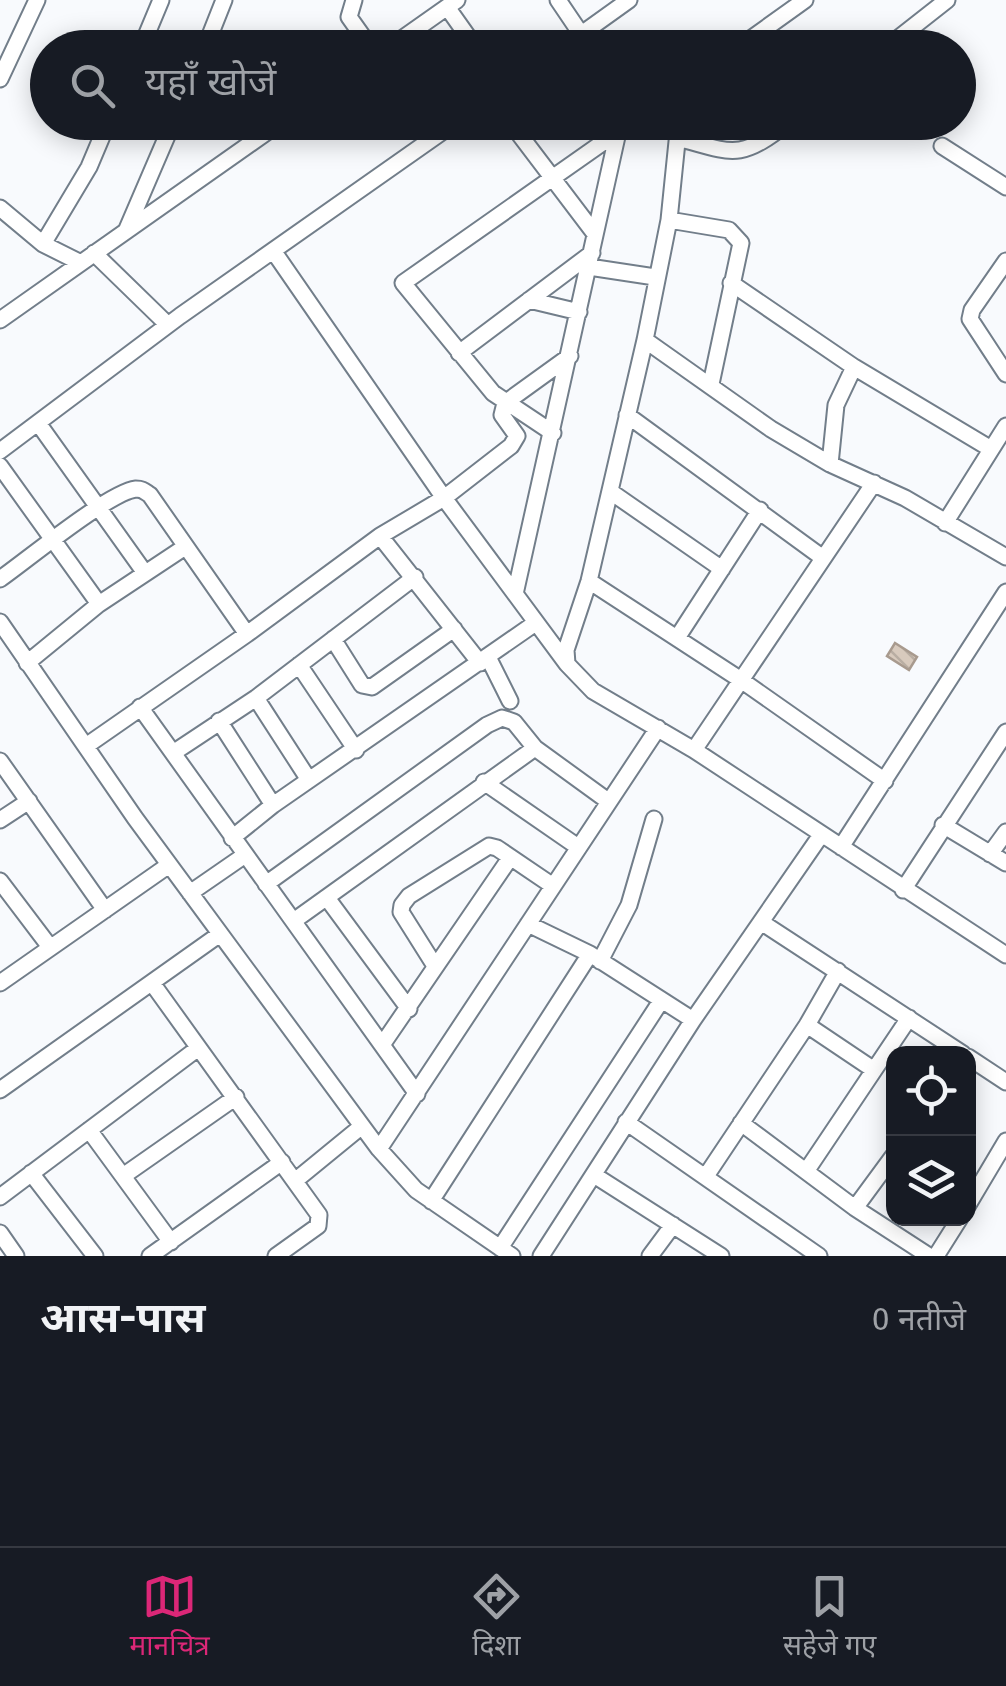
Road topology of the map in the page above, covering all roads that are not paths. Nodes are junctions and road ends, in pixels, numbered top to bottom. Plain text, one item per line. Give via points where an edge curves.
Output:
1 (37, 0) edge
2 (161, 0) edge
3 (224, 0) edge
4 (354, 0) edge
5 (558, 0) edge
6 (629, 0) edge
7 (805, 0) edge
8 (947, 0) edge
9 (452, 3) edge
10 (148, 30) edge
11 (212, 30) edge
12 (358, 30) edge
13 (414, 30) edge
14 (466, 30) edge
15 (579, 30) edge
16 (588, 30) edge
17 (763, 30) edge
18 (909, 30) edge
19 (0, 79) edge
20 (101, 140) edge
21 (165, 140) edge
22 (255, 140) edge
23 (523, 140) edge
24 (607, 140) edge
25 (616, 140) edge
26 (678, 140) edge
27 (702, 140) edge
28 (766, 140) edge
29 (427, 141) edge
30 (942, 146) dead end
31 (552, 180) junction
32 (1006, 187) edge
33 (0, 208) edge
34 (668, 220) junction
35 (127, 229) junction
36 (596, 234) junction
37 (43, 244) junction
38 (274, 252) junction
39 (86, 257) junction
40 (591, 260) junction
41 (1006, 261) edge
42 (655, 277) junction
43 (730, 283) junction
44 (529, 300) junction
45 (580, 312) junction
46 (0, 320) edge
47 (168, 325) junction
48 (646, 340) junction
49 (460, 353) junction
50 (570, 356) junction
51 (854, 367) junction
52 (1006, 374) edge
53 (711, 384) junction
54 (504, 404) junction
55 (626, 415) junction
56 (38, 423) junction
57 (1006, 426) edge
58 (553, 434) junction
59 (991, 449) junction
60 (0, 451) edge
61 (830, 464) junction
62 (0, 466) edge
63 (874, 483) junction
64 (610, 492) junction
65 (444, 498) junction
66 (100, 508) junction
67 (760, 510) junction
68 (945, 523) junction
69 (380, 536) junction
70 (54, 541) junction
71 (184, 547) junction
72 (1006, 557) edge
73 (823, 558) junction
74 (722, 569) junction
75 (145, 573) junction
76 (415, 577) junction
77 (0, 579) edge
78 (589, 581) junction
79 (1006, 592) edge
80 (515, 594) junction
81 (100, 604) junction
82 (0, 622) edge
83 (534, 624) junction
84 (454, 629) junction
85 (247, 634) junction
86 (677, 638) junction
87 (333, 639) junction
88 (484, 660) junction
89 (27, 664) junction
90 (566, 664) junction
91 (299, 666) junction
92 (741, 680) junction
93 (256, 698) junction
94 (510, 700) dead end
95 (140, 707) junction
96 (219, 721) junction
97 (658, 728) junction
98 (1006, 732) edge
99 (86, 746) junction
100 (535, 748) junction
101 (356, 750) junction
102 (694, 750) junction
103 (172, 753) junction
104 (0, 761) edge
105 (310, 780) junction
106 (885, 781) junction
107 (484, 782) junction
108 (29, 801) junction
109 (608, 801) junction
110 (273, 805) junction
111 (654, 819) dead end
112 (0, 820) edge
113 (943, 825) junction
114 (1006, 832) edge
115 (820, 835) junction
116 (232, 838) junction
117 (841, 847) junction
118 (578, 848) junction
119 (990, 854) junction
120 (245, 855) junction
121 (510, 858) junction
122 (1006, 863) edge
123 (169, 865) junction
124 (0, 881) edge
125 (266, 884) junction
126 (553, 886) junction
127 (902, 890) junction
128 (190, 893) junction
129 (327, 898) junction
130 (105, 910) junction
131 (294, 920) junction
132 (761, 922) junction
133 (528, 924) junction
134 (220, 934) junction
135 (50, 946) junction
136 (1006, 956) edge
137 (595, 958) junction
138 (435, 966) junction
139 (838, 971) junction
140 (0, 983) edge
141 (152, 984) junction
142 (661, 1001) junction
143 (408, 1008) junction
144 (909, 1018) junction
145 (693, 1020) junction
146 (807, 1025) junction
147 (382, 1045) junction
148 (951, 1046) edge
149 (197, 1048) junction
150 (976, 1062) edge
151 (874, 1070) junction
152 (1006, 1082) edge
153 (0, 1090) edge
154 (418, 1094) junction
155 (236, 1097) junction
156 (626, 1122) junction
157 (741, 1123) junction
158 (362, 1126) junction
159 (89, 1130) junction
160 (1006, 1141) edge
161 (378, 1149) junction
162 (282, 1162) junction
163 (886, 1166) edge
164 (807, 1170) junction
165 (31, 1172) junction
166 (594, 1175) junction
167 (123, 1176) junction
168 (706, 1176) junction
169 (296, 1180) junction
170 (976, 1192) edge
171 (0, 1197) edge
172 (431, 1201) junction
173 (855, 1208) junction
174 (672, 1225) junction
175 (955, 1226) edge
176 (0, 1233) edge
177 (171, 1242) junction
178 (506, 1252) edge
179 (16, 1256) edge
180 (95, 1256) edge
181 (150, 1256) edge
182 (276, 1256) edge
183 (541, 1256) edge
184 (650, 1256) edge
185 (721, 1256) edge
186 (819, 1256) edge
187 (928, 1256) edge
188 (936, 1256) edge

1 - 19 street
2 - 10 street
3 - 11 street
4 - 12 street via 349,17
5 - 15 street
6 - 16 street
7 - 17 street
8 - 18 street
9 - 13 street
9 - 14 street
20 - 37 street
21 - 35 street
22 - 35 street
23 - 31 street
24 - 31 street
25 - 36 street
26 - 34 street
27 - 28 street via 729,152
29 - 38 street
30 - 32 street
31 - 36 street
31 - 49 street via 403,283
33 - 37 street
34 - 42 street
34 - 43 street via 736,235 740,254
35 - 39 street
36 - 40 street
37 - 39 street
38 - 47 street
38 - 65 street
39 - 46 street
39 - 47 street
40 - 42 street
40 - 44 street
40 - 45 street
41 - 52 street via 970,319
42 - 48 street
43 - 51 street
43 - 53 street
44 - 45 street
44 - 49 street
45 - 50 street
47 - 56 street
48 - 53 street
48 - 55 street
49 - 54 street
50 - 54 street
50 - 58 street
51 - 59 street
51 - 61 street via 836,405
53 - 61 street
54 - 58 street
54 - 65 street via 502,415 516,440
55 - 64 street
55 - 67 street
56 - 60 street
56 - 66 street
57 - 59 street
58 - 80 street
59 - 68 street
61 - 63 street
62 - 70 street
63 - 68 street
63 - 73 street
64 - 74 street
64 - 78 street
65 - 69 street
65 - 80 street
66 - 70 street
66 - 71 street via 142,490
66 - 75 street
67 - 73 street
67 - 74 street
68 - 72 street
69 - 76 street
69 - 85 street
70 - 77 street
70 - 81 street
71 - 75 street
71 - 85 street
73 - 92 street
74 - 86 street
75 - 81 street
76 - 84 street
76 - 87 street
78 - 86 street
78 - 90 street
79 - 106 street
80 - 83 street
81 - 89 street
82 - 89 street
83 - 88 street
83 - 90 street
84 - 87 street via 372,687 362,685
84 - 88 street
85 - 95 street
86 - 92 street
87 - 91 street
88 - 94 street
88 - 101 street
89 - 99 street
90 - 97 street via 593,691
91 - 93 street
91 - 101 street
92 - 102 street
92 - 106 street
93 - 96 street
93 - 105 street
95 - 99 street
95 - 103 street
96 - 103 street
96 - 110 street
97 - 102 street
97 - 109 street
98 - 113 street
99 - 123 street
100 - 107 street
100 - 109 street
100 - 125 street via 508,718 487,725
101 - 105 street
102 - 115 street
103 - 116 street
104 - 108 street
105 - 110 street
106 - 117 street
107 - 118 street
107 - 129 street
108 - 112 street
108 - 130 street
109 - 118 street
110 - 116 street
111 - 137 street via 628,905
113 - 119 street
113 - 127 street
114 - 119 street
115 - 117 street
115 - 132 street
116 - 120 street
117 - 127 street
118 - 126 street
119 - 122 street
120 - 125 street
120 - 128 street
121 - 126 street
121 - 138 street
121 - 138 street via 496,848 482,849 402,904
123 - 128 street
123 - 130 street
124 - 135 street
125 - 131 street
126 - 133 street
127 - 136 street
128 - 134 street
129 - 131 street
129 - 143 street
130 - 135 street
131 - 147 street
132 - 139 street
132 - 145 street
133 - 137 street
133 - 154 street
134 - 141 street
134 - 158 street
135 - 140 street
137 - 142 street
137 - 172 street
138 - 143 street
139 - 144 street
139 - 146 street
141 - 149 street
141 - 153 street
142 - 145 street
142 - 178 street
143 - 147 street
144 - 148 street
144 - 151 street
145 - 156 street
146 - 151 street
146 - 157 street
147 - 154 street
149 - 155 street
149 - 159 street
150 - 152 street
151 - 164 street
154 - 161 street
155 - 162 street
155 - 167 street
156 - 166 street
156 - 168 street
157 - 164 street
157 - 168 street
158 - 161 street
158 - 169 street
159 - 165 street
159 - 167 street
160 - 170 street
161 - 172 street
162 - 169 street
162 - 177 street
163 - 173 street
164 - 173 street
165 - 171 street
165 - 180 street
166 - 174 street
166 - 183 street
167 - 177 street
168 - 186 street
169 - 182 street via 320,1221
172 - 178 street
173 - 187 street
174 - 184 street
174 - 185 street
175 - 188 street
176 - 179 street
177 - 181 street

